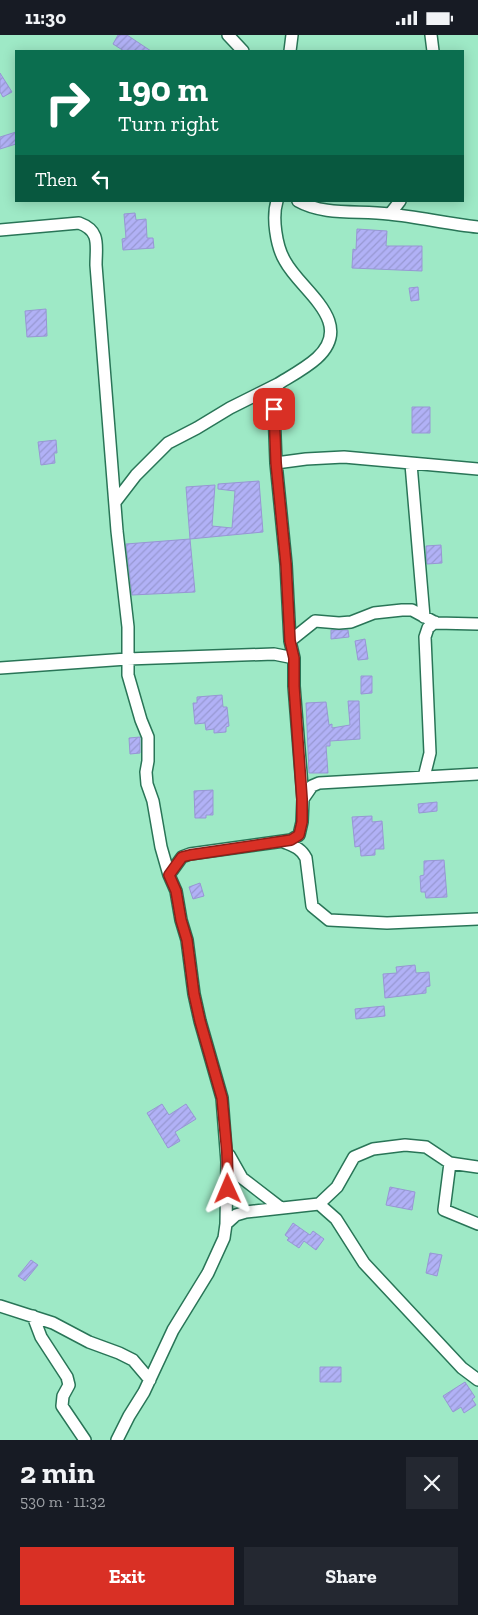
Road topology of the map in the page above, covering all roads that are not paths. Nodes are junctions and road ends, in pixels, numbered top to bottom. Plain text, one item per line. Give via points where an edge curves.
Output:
1 (228, 35) edge
2 (292, 35) edge
3 (431, 35) edge
4 (242, 50) edge
5 (290, 50) edge
6 (433, 50) edge
7 (277, 202) edge
8 (300, 202) edge
9 (399, 202) edge
10 (390, 214) junction
11 (478, 227) edge
12 (0, 230) edge
13 (278, 384) junction
14 (276, 463) junction
15 (411, 465) junction
16 (478, 469) edge
17 (116, 501) junction
18 (429, 620) junction
19 (478, 624) edge
20 (290, 641) junction
21 (294, 658) junction
22 (127, 659) junction
23 (0, 668) edge
24 (478, 774) edge
25 (424, 777) junction
26 (302, 799) junction
27 (284, 842) junction
28 (169, 875) junction
29 (478, 919) edge
30 (227, 1152) junction
31 (450, 1163) junction
32 (478, 1167) edge
33 (319, 1204) junction
34 (281, 1208) junction
35 (226, 1224) junction
36 (478, 1224) edge
37 (0, 1306) edge
38 (33, 1316) junction
39 (150, 1379) junction
40 (478, 1380) edge
41 (85, 1440) edge
42 (117, 1440) edge

1 - 4 street
2 - 5 street
3 - 6 street
7 - 13 street via 274,219 284,261 326,313 331,326 328,342 317,357
8 - 10 street via 327,210
9 - 10 street
10 - 11 street
12 - 17 street via 79,223 93,231
13 - 14 street via 274,409
13 - 17 street via 168,443
14 - 15 street via 344,457
14 - 20 street
15 - 16 street
15 - 18 street
17 - 22 street via 128,627
18 - 19 street
18 - 20 street via 412,610 402,610 374,613 351,622 315,621
18 - 25 street via 425,637 430,753
20 - 21 street
21 - 22 street via 274,654
21 - 26 street
22 - 23 street
22 - 28 street via 132,691 148,737 147,784
24 - 25 street
25 - 26 street via 319,783 312,786
26 - 27 street via 299,835
27 - 28 street via 182,857
27 - 29 street via 298,847 306,857 312,907 329,920 386,923
28 - 30 street via 187,940 200,1021 222,1098
30 - 34 street via 242,1178
30 - 35 street
31 - 32 street
31 - 33 street via 426,1147 404,1145 373,1149 354,1157 337,1187
31 - 36 street via 444,1210
33 - 34 street
33 - 40 street via 336,1219 364,1263
34 - 35 street via 236,1215
35 - 39 street via 224,1238 208,1273 173,1330
37 - 38 street
38 - 39 street via 133,1360
38 - 41 street via 41,1337 67,1377 69,1385 62,1396 64,1411
39 - 42 street

